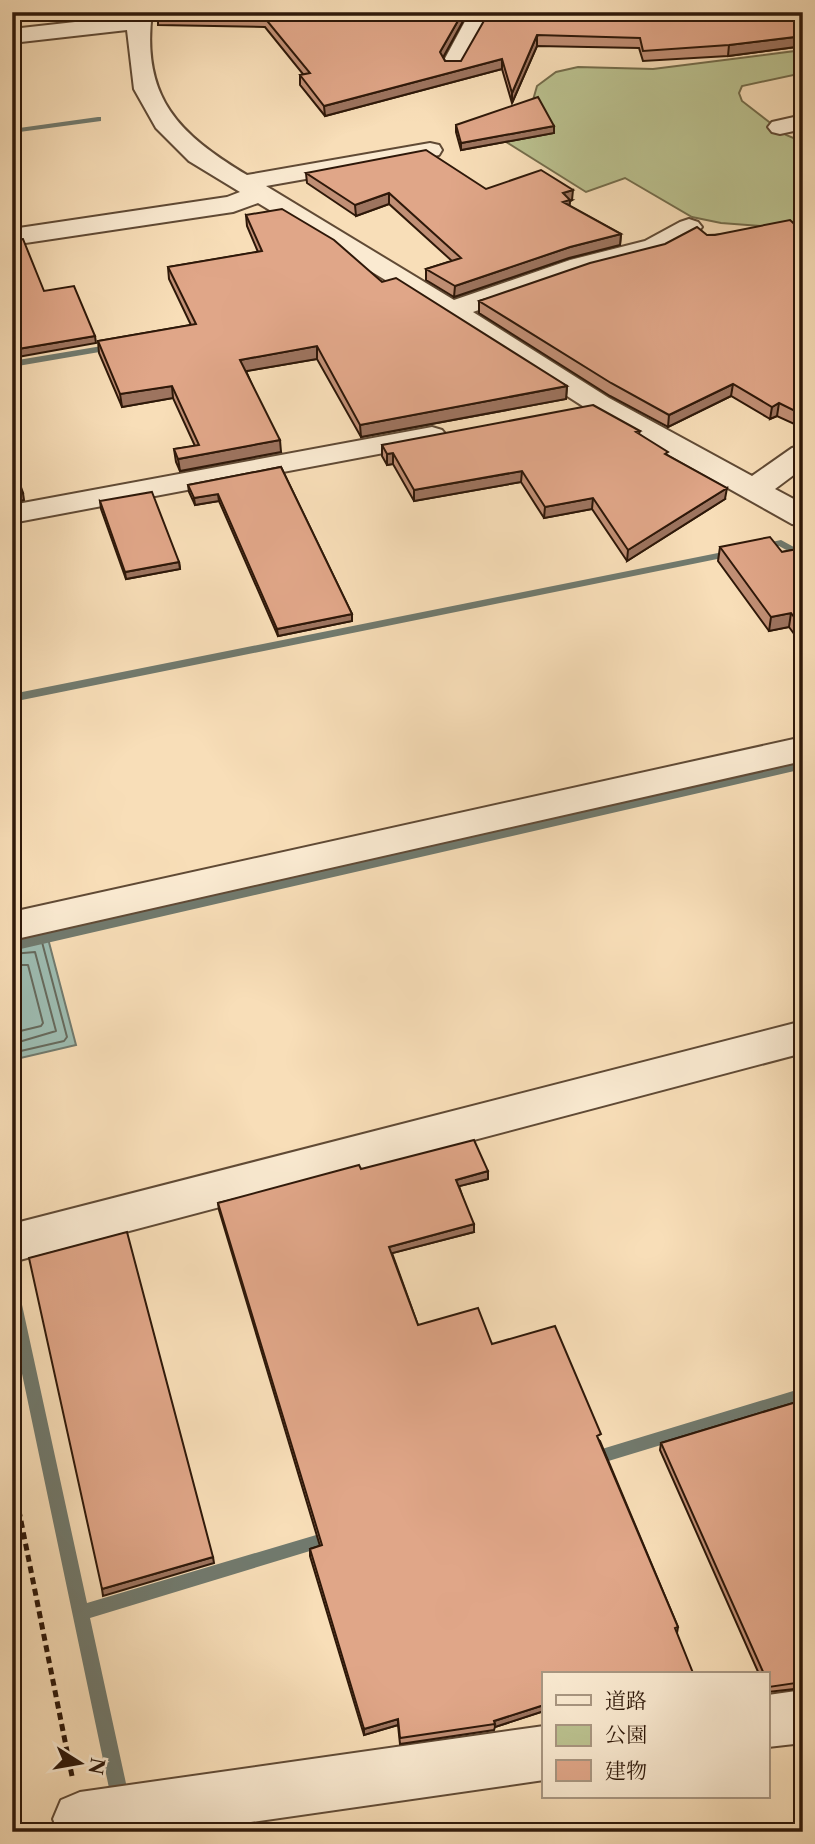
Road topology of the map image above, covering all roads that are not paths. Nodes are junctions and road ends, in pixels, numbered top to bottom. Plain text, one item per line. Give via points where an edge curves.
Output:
1 (482, 12) edge
2 (507, 14) edge
3 (140, 17) edge
4 (12, 36) edge
5 (453, 64) edge
6 (430, 150) edge
7 (250, 190) junction
8 (689, 228) edge
9 (12, 237) edge
10 (451, 310) junction
11 (456, 431) edge
12 (803, 454) edge
13 (753, 490) junction
14 (12, 514) edge
15 (803, 517) edge
16 (803, 749) edge
17 (12, 926) edge
18 (803, 1037) edge
19 (12, 1243) edge
20 (803, 1716) edge
21 (770, 1721) edge
22 (542, 1753) edge
23 (80, 1819) road end

1 - 2 street
1 - 5 street
3 - 4 street
3 - 7 street via 142,72 153,106 198,156
6 - 7 street via 254,181
7 - 9 street via 233,204
7 - 10 street
8 - 10 street via 654,247 579,266
10 - 13 street via 580,406
11 - 14 street
12 - 13 street
13 - 15 street
16 - 17 street
18 - 19 street
20 - 21 street
22 - 23 street

